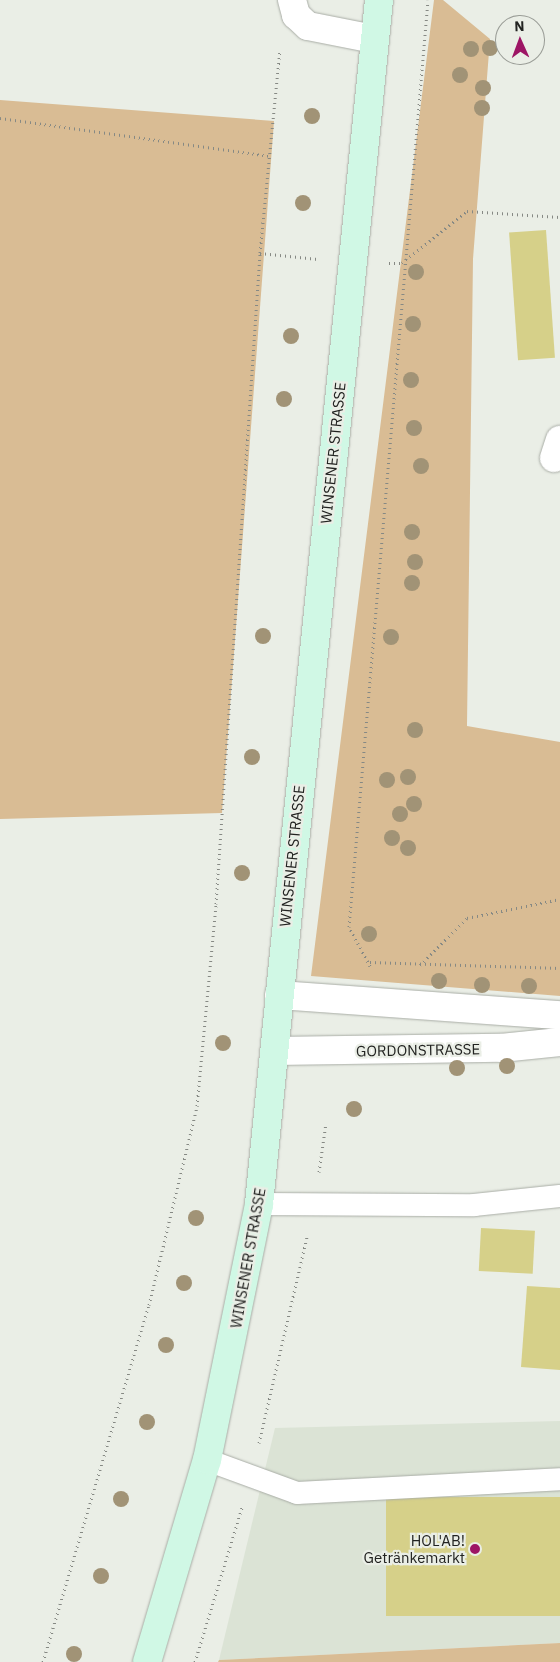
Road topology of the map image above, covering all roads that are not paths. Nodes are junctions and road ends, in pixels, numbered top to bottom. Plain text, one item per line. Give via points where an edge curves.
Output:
1 (292, 0) edge
2 (379, 0) edge
3 (374, 38) junction
4 (279, 995) junction
5 (560, 1015) edge
6 (560, 1042) edge
7 (275, 1051) junction
8 (560, 1196) edge
9 (259, 1204) junction
10 (208, 1460) junction
11 (560, 1479) edge
12 (147, 1662) edge

1 - 3 street via 296,15 308,26
2 - 3 main road, WINSENER STRASSE
3 - 4 main road, WINSENER STRASSE
4 - 5 street
4 - 7 main road, WINSENER STRASSE
6 - 7 street, GORDONSTRASSE via 492,1048
7 - 9 main road, WINSENER STRASSE
8 - 9 lane via 474,1205
9 - 10 main road, WINSENER STRASSE
10 - 11 lane via 298,1493
10 - 12 main road, WINSENER STRASSE

